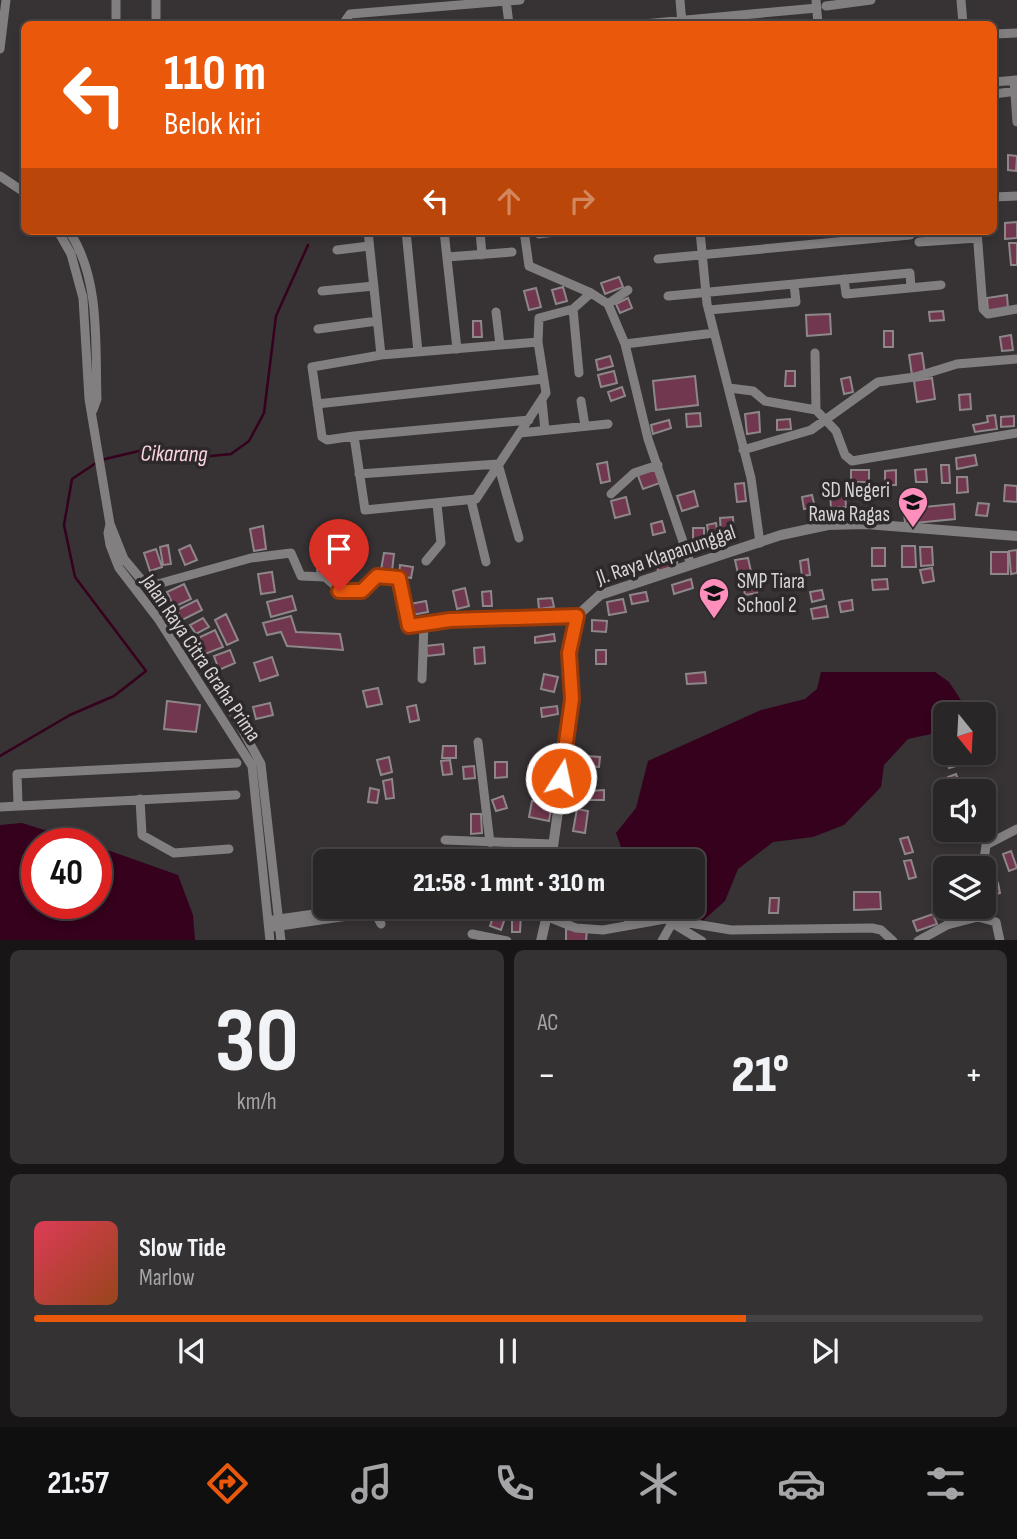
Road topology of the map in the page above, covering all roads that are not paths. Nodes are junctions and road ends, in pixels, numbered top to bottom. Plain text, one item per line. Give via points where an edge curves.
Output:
1 (6, 0) edge
2 (116, 0) edge
3 (156, 0) edge
4 (520, 0) edge
5 (680, 0) edge
6 (871, 0) edge
7 (961, 0) edge
8 (506, 1) edge
9 (820, 5) edge
10 (116, 21) edge
11 (156, 21) edge
12 (345, 21) edge
13 (509, 21) edge
14 (682, 21) edge
15 (697, 21) edge
16 (962, 21) edge
17 (1017, 33) edge
18 (997, 34) edge
19 (0, 49) edge
20 (1015, 80) edge
21 (997, 82) edge
22 (1016, 92) edge
23 (997, 94) edge
24 (1017, 122) edge
25 (0, 176) edge
26 (21, 190) edge
27 (1017, 196) edge
28 (997, 197) edge
29 (60, 235) edge
30 (71, 235) edge
31 (368, 235) edge
32 (406, 235) edge
33 (444, 235) edge
34 (480, 235) edge
35 (525, 235) edge
36 (700, 235) edge
37 (910, 235) edge
38 (970, 235) edge
39 (977, 235) edge
40 (919, 242) dead end
41 (369, 246) junction
42 (337, 250) dead end
43 (512, 252) dead end
44 (702, 254) junction
45 (482, 255) junction
46 (447, 257) junction
47 (658, 259) dead end
48 (844, 279) junction
49 (794, 284) junction
50 (941, 285) dead end
51 (374, 286) junction
52 (911, 288) junction
53 (628, 290) dead end
54 (322, 291) dead end
55 (706, 292) junction
56 (591, 293) junction
57 (668, 296) dead end
58 (608, 304) junction
59 (573, 309) junction
60 (1017, 309) edge
61 (709, 310) junction
62 (496, 312) dead end
63 (377, 321) junction
64 (318, 329) dead end
65 (714, 334) junction
66 (538, 342) junction
67 (625, 344) junction
68 (500, 345) junction
69 (457, 349) junction
70 (418, 352) junction
71 (815, 353) dead end
72 (381, 355) junction
73 (1017, 359) edge
74 (579, 373) dead end
75 (544, 379) junction
76 (729, 388) junction
77 (542, 401) junction
78 (581, 401) dead end
79 (317, 404) junction
80 (93, 410) junction
81 (816, 410) junction
82 (529, 420) junction
83 (826, 420) junction
84 (608, 424) dead end
85 (585, 426) junction
86 (545, 430) junction
87 (520, 433) junction
88 (1017, 433) edge
89 (354, 436) junction
90 (743, 450) junction
91 (498, 464) junction
92 (658, 465) junction
93 (359, 474) junction
94 (611, 494) dead end
95 (471, 500) junction
96 (437, 504) junction
97 (110, 524) junction
98 (1017, 533) edge
99 (519, 538) dead end
100 (760, 543) junction
101 (426, 561) dead end
102 (486, 562) dead end
103 (691, 565) junction
104 (147, 587) junction
105 (577, 616) junction
106 (424, 623) junction
107 (422, 679) dead end
108 (230, 706) junction
109 (220, 713) junction
110 (478, 742) dead end
111 (237, 763) dead end
112 (236, 795) dead end
113 (140, 799) junction
114 (18, 804) junction
115 (0, 807) edge
116 (1017, 829) edge
117 (445, 840) dead end
118 (490, 843) junction
119 (552, 844) junction
120 (229, 849) dead end
121 (552, 849) edge
122 (985, 856) edge
123 (313, 918) edge
124 (378, 919) edge
125 (547, 919) edge
126 (561, 919) edge
127 (666, 919) edge
128 (666, 919) edge
129 (970, 919) edge
130 (985, 919) edge
131 (273, 924) junction
132 (381, 925) dead end
133 (472, 934) dead end
134 (270, 940) edge
135 (281, 940) edge
136 (507, 940) edge
137 (541, 940) edge
138 (663, 940) edge
139 (702, 940) edge
140 (893, 940) edge
141 (918, 940) edge
142 (1000, 940) edge

1 - 19 street
2 - 10 street
3 - 11 street
4 - 8 street
5 - 14 street
6 - 9 street
7 - 16 street
8 - 12 street via 350,14
8 - 13 street
9 - 15 street
17 - 18 street
20 - 21 street
20 - 22 street
22 - 23 street
22 - 24 street
25 - 26 street
27 - 28 street
29 - 80 street via 71,254 83,298
30 - 80 street via 83,262 95,312 97,399
31 - 41 street
32 - 70 street
33 - 46 street
34 - 45 street
35 - 56 street via 529,267
36 - 44 street
37 - 44 street
38 - 40 street
39 - 60 street via 983,309 988,314
41 - 42 street
41 - 51 street
43 - 45 street
44 - 47 street
44 - 55 street
45 - 46 street
46 - 69 street
48 - 49 street
48 - 52 street via 846,294
48 - 52 street via 910,273
49 - 55 street
49 - 61 street via 796,302
50 - 52 street
51 - 54 street
51 - 63 street
53 - 58 street
55 - 57 street
55 - 61 street
56 - 58 street
56 - 59 street
58 - 67 street
59 - 66 street via 540,315
59 - 74 street
61 - 65 street
62 - 68 street
63 - 64 street
63 - 72 street
65 - 67 street
65 - 76 street
66 - 68 street
66 - 75 street
67 - 92 street
68 - 69 street
69 - 70 street
70 - 72 street
71 - 81 street
72 - 79 street via 312,367
73 - 83 street via 957,364 878,382
75 - 77 street
75 - 79 street
76 - 81 street via 753,391 765,401
76 - 90 street
77 - 82 street
77 - 86 street
78 - 85 street
79 - 89 street via 323,437
80 - 97 street, Jalan Raya Citra Graha Prima
81 - 83 street
82 - 87 street
82 - 89 street
83 - 88 street via 848,459 859,461
83 - 90 street via 811,430
84 - 85 street
85 - 86 street
86 - 87 street
87 - 91 street
89 - 93 street
90 - 100 street
91 - 93 street
91 - 95 street
91 - 99 street
92 - 94 street via 634,474
92 - 103 street
93 - 96 street via 366,511
95 - 96 street
95 - 102 street
96 - 101 street via 441,543
97 - 104 street, Jalan Raya Citra Graha Prima via 124,559
97 - 109 street, Jalan Raya Citra Graha Prima via 107,533 119,568
98 - 100 street, Jl. Raya Klapanunggal via 849,523 803,529
100 - 103 street, Jl. Raya Klapanunggal
103 - 105 street, Jl. Raya Klapanunggal via 600,595
104 - 106 street via 251,558 292,553 301,576 325,577 342,592 366,589 377,576 399,578 408,624
104 - 108 street, Jalan Raya Citra Graha Prima via 199,655
105 - 106 street
105 - 119 street via 569,653 572,699 568,740
106 - 107 street
108 - 109 street
108 - 131 street, Jalan Raya Citra Graha Prima via 261,764
109 - 131 street, Jalan Raya Citra Graha Prima via 252,766
110 - 118 street
111 - 114 street via 17,774
112 - 113 street
113 - 114 street
113 - 120 street via 142,835 174,853
114 - 115 street
116 - 122 street via 986,845
117 - 118 street
118 - 119 street
119 - 121 street
123 - 131 street
124 - 132 street
125 - 137 street
126 - 128 street via 576,928 603,930
127 - 140 street via 731,930 872,928
129 - 141 street
130 - 142 street via 996,922
131 - 134 street, Jalan Raya Citra Graha Prima
131 - 135 street, Jalan Raya Citra Graha Prima
133 - 136 street
138 - 139 street via 672,923

